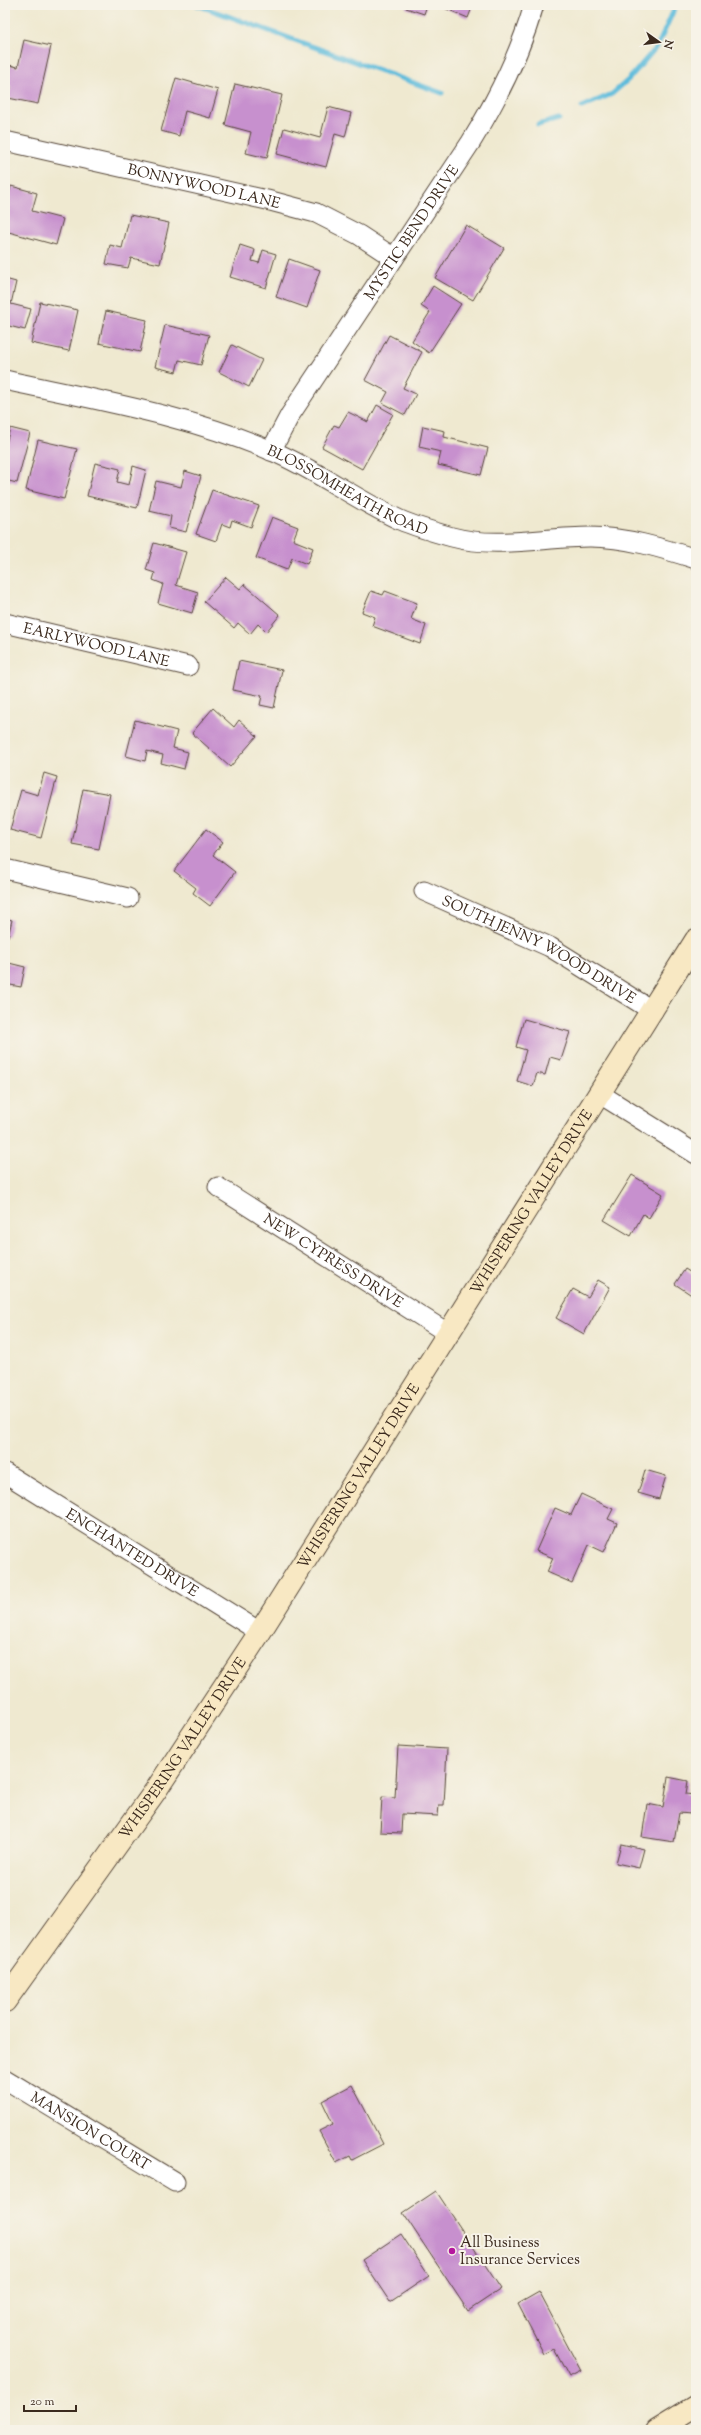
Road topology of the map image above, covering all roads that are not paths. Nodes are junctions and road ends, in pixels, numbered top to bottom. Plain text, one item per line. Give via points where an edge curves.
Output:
1 (534, 5) edge
2 (5, 141) edge
3 (394, 258) junction
4 (5, 380) edge
5 (271, 451) junction
6 (696, 559) edge
7 (5, 623) edge
8 (188, 666) dead end
9 (5, 869) edge
10 (424, 891) dead end
11 (128, 898) dead end
12 (696, 940) edge
13 (653, 1011) junction
14 (600, 1094) junction
15 (696, 1154) edge
16 (218, 1187) dead end
17 (449, 1334) junction
18 (5, 1474) edge
19 (260, 1632) junction
20 (5, 2001) edge
21 (5, 2079) edge
22 (175, 2182) dead end
23 (689, 2417) edge
24 (657, 2430) edge

1 - 3 street, MYSTIC BEND DRIVE via 511,70 493,106
2 - 3 street, BONNYWOOD LANE via 316,213 359,234
3 - 5 street, MYSTIC BEND DRIVE via 290,415
4 - 5 street, BLOSSOMHEATH ROAD via 172,417
5 - 6 street, BLOSSOMHEATH ROAD via 318,473 401,520 455,538 500,541 591,537 615,539 640,543
7 - 8 street, EARLYWOOD LANE
9 - 11 street
10 - 13 street, SOUTH JENNY WOOD DRIVE via 550,947
12 - 13 street, WHISPERING VALLEY DRIVE
13 - 14 street, WHISPERING VALLEY DRIVE
14 - 15 street
14 - 17 street, WHISPERING VALLEY DRIVE
16 - 17 street, NEW CYPRESS DRIVE
17 - 19 street, WHISPERING VALLEY DRIVE
18 - 19 street, ENCHANTED DRIVE
19 - 20 street, WHISPERING VALLEY DRIVE via 156,1790
21 - 22 street, MANSION COURT
23 - 24 street

